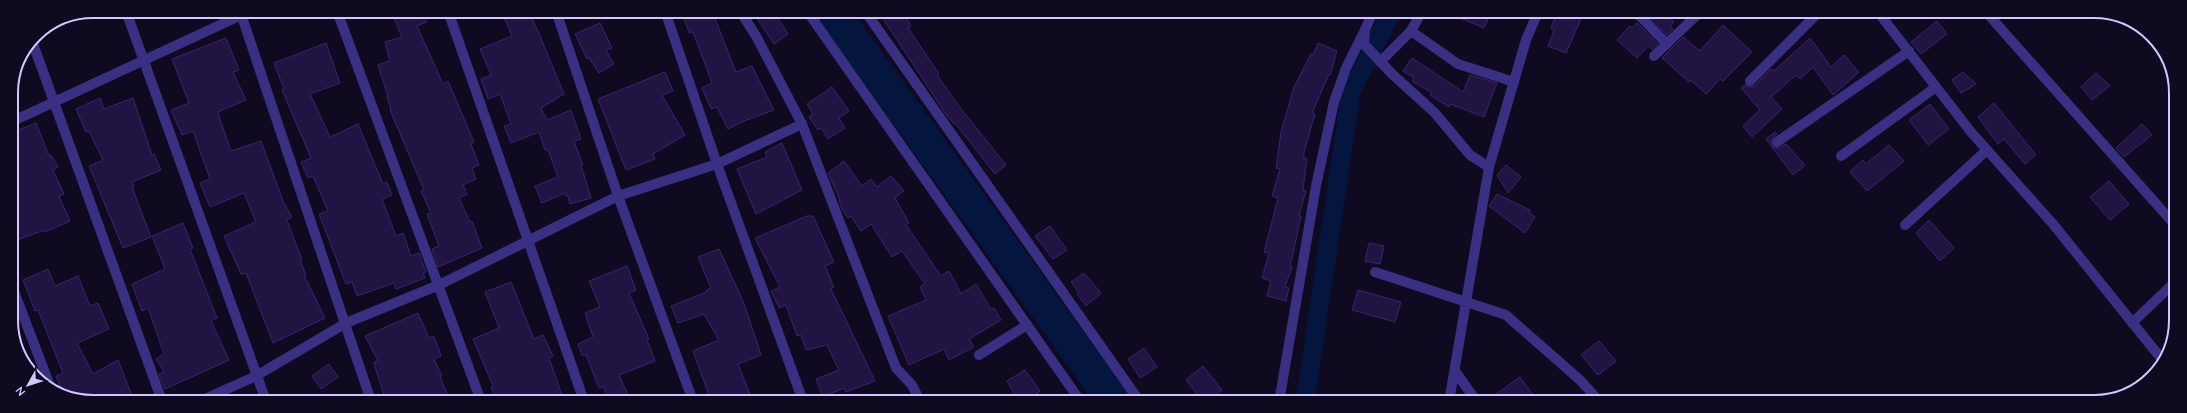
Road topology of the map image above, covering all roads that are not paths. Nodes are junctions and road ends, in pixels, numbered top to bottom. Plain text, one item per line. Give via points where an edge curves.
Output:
1 (128, 18) edge
2 (230, 18) edge
3 (245, 18) edge
4 (340, 18) edge
5 (450, 18) edge
6 (558, 18) edge
7 (667, 18) edge
8 (744, 18) edge
9 (812, 18) edge
10 (870, 18) edge
11 (1370, 18) edge
12 (1419, 18) edge
13 (1535, 18) edge
14 (1642, 18) edge
15 (1694, 18) edge
16 (1813, 18) edge
17 (1883, 18) edge
18 (1991, 18) edge
19 (1365, 30) junction
20 (1411, 31) junction
21 (1667, 44) junction
22 (34, 48) edge
23 (1909, 51) junction
24 (1654, 56) dead end
25 (1378, 59) junction
26 (143, 60) junction
27 (1750, 80) dead end
28 (1514, 82) junction
29 (1936, 87) junction
30 (54, 102) junction
31 (18, 119) edge
32 (802, 124) junction
33 (1777, 142) dead end
34 (1987, 150) junction
35 (1841, 156) dead end
36 (717, 164) junction
37 (1489, 167) junction
38 (618, 196) junction
39 (2169, 218) edge
40 (1905, 225) dead end
41 (527, 239) junction
42 (1375, 272) dead end
43 (439, 285) junction
44 (2169, 288) edge
45 (1468, 301) junction
46 (18, 302) edge
47 (346, 323) junction
48 (2132, 323) junction
49 (1027, 325) junction
50 (979, 355) dead end
51 (2159, 356) edge
52 (1455, 371) junction
53 (256, 376) junction
54 (47, 378) edge
55 (160, 395) edge
56 (213, 395) edge
57 (264, 395) edge
58 (369, 395) edge
59 (479, 395) edge
60 (582, 395) edge
61 (692, 395) edge
62 (800, 395) edge
63 (917, 395) edge
64 (1076, 395) edge
65 (1135, 395) edge
66 (1280, 395) edge
67 (1450, 395) edge
68 (1472, 395) edge
69 (1594, 395) edge

1 - 26 street
2 - 26 street
3 - 47 street
4 - 43 street
5 - 41 street
6 - 38 street
7 - 36 street
8 - 32 street
9 - 49 street
10 - 65 street
11 - 19 street
12 - 20 street
13 - 28 street
14 - 21 street
15 - 21 street
16 - 27 street
17 - 23 street
18 - 39 street
19 - 25 street via 1364,44
19 - 66 street via 1346,68 1334,102 1316,186
20 - 25 street
20 - 28 street via 1458,64
21 - 24 street
22 - 30 street
23 - 29 street
23 - 33 street
25 - 37 street via 1435,112 1470,155
26 - 30 street
26 - 53 street
28 - 37 street
29 - 34 street
29 - 35 street
30 - 31 street
30 - 55 street
32 - 36 street
32 - 63 street via 896,368 912,384
34 - 40 street
34 - 48 street via 2053,224
36 - 38 street
36 - 62 street
37 - 45 street
38 - 41 street
38 - 61 street
41 - 43 street
41 - 60 street
42 - 45 street
43 - 47 street
43 - 59 street
44 - 48 street
45 - 52 street
45 - 69 street via 1506,315
46 - 54 street
47 - 53 street
47 - 58 street
48 - 51 street
49 - 50 street
49 - 64 street
52 - 67 street
52 - 68 street
53 - 56 street
53 - 57 street

